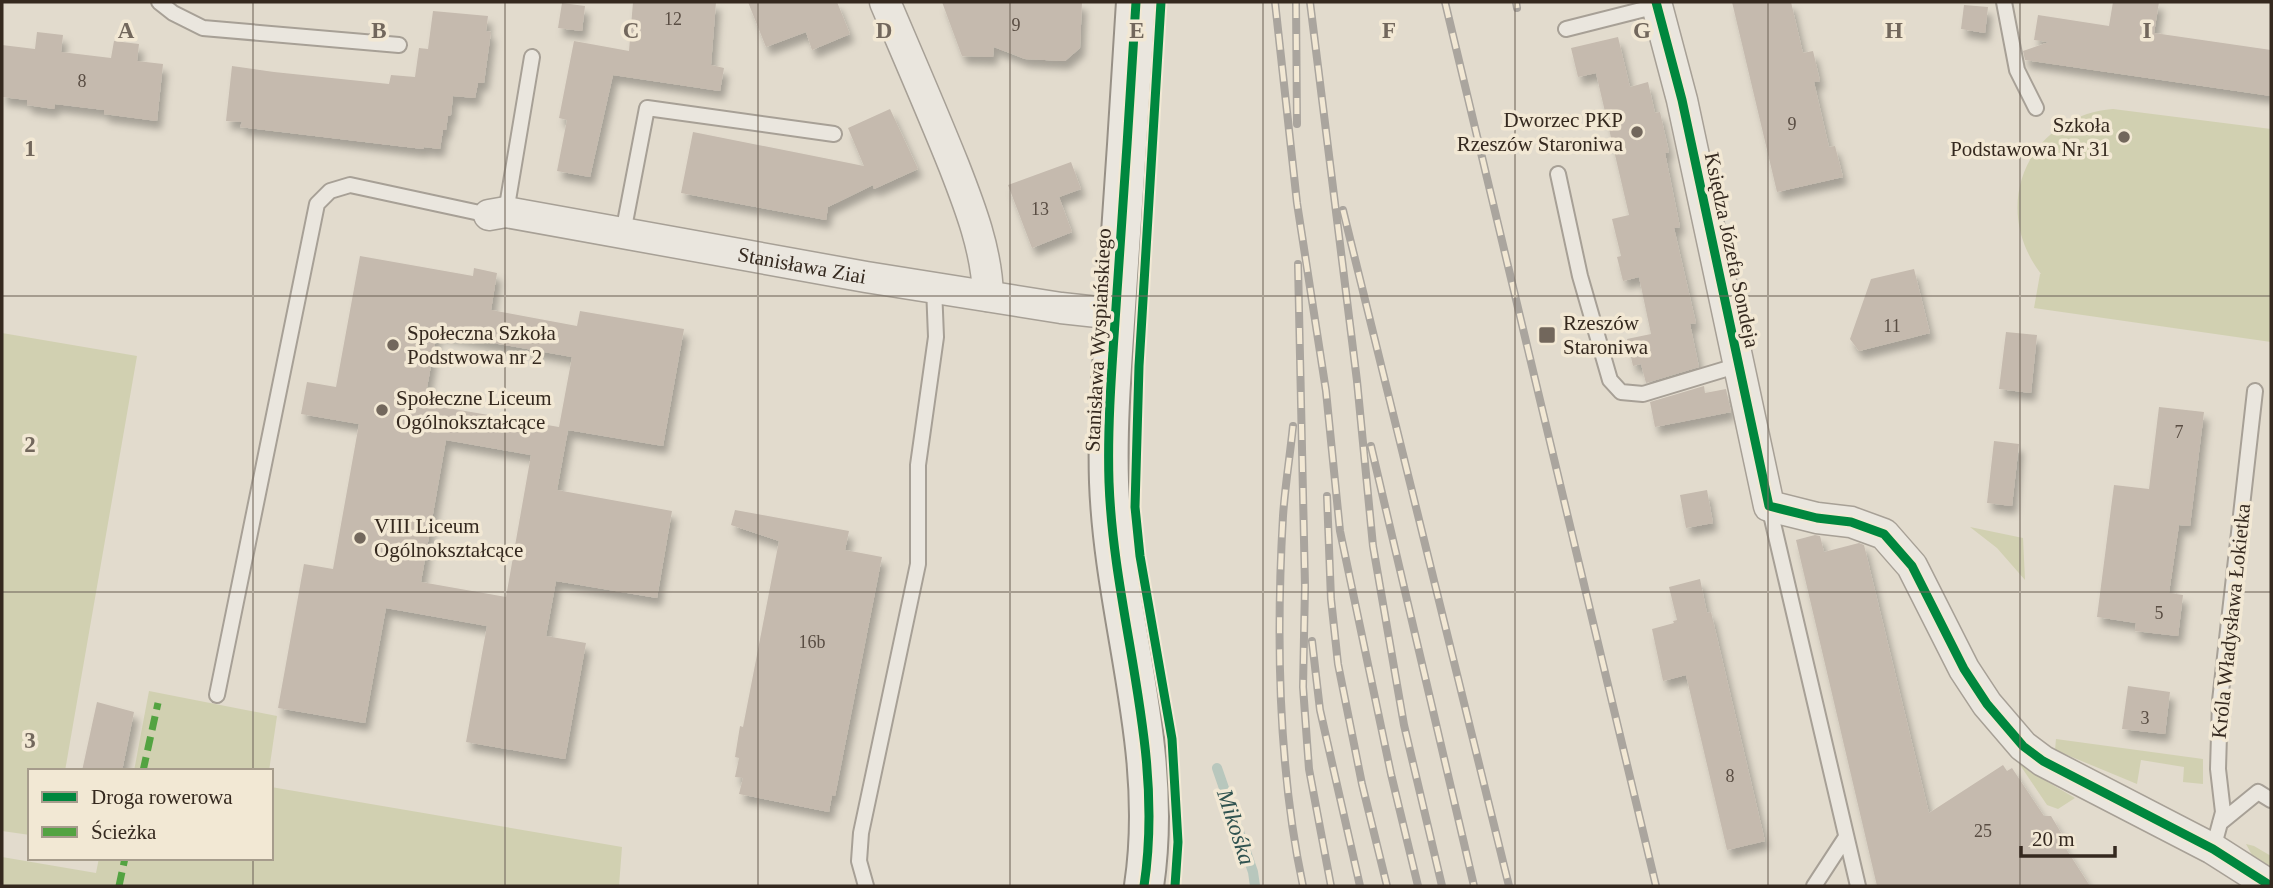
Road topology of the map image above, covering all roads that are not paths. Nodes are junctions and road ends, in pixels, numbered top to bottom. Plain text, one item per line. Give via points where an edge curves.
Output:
1 (159, 2) edge
2 (885, 2) edge
3 (1136, 2) edge
4 (2004, 2) edge
5 (1657, 4) edge
6 (1566, 29) dead end
7 (399, 45) dead end
8 (532, 57) dead end
9 (2036, 108) dead end
10 (834, 134) dead end
11 (1558, 174) dead end
12 (497, 214) junction
13 (623, 233) junction
14 (934, 288) junction
15 (988, 296) junction
16 (1116, 314) junction
17 (1739, 365) junction
18 (2255, 391) dead end
19 (1769, 506) junction
20 (217, 695) dead end
21 (2271, 800) edge
22 (2217, 836) junction
23 (1846, 837) junction
24 (866, 886) edge
25 (1144, 886) edge
26 (1814, 886) edge
27 (1858, 886) edge
28 (2271, 886) edge

1 - 7 lane via 203,28
2 - 15 street via 970,207 988,273
3 - 16 street, Stanisława Wyspiańskiego
4 - 9 lane via 2017,70
5 - 6 lane
5 - 17 street, Księdza Józefa Sondeja
8 - 12 lane
10 - 13 lane via 647,108
11 - 17 lane via 1610,380 1621,391 1643,394
12 - 13 street, Stanisława Ziai
12 - 20 lane via 350,185 330,191 317,204
13 - 14 street, Stanisława Ziai
14 - 15 street, Stanisława Ziai
14 - 24 lane via 936,337 918,465 918,564 861,833 859,861
15 - 16 street, Stanisława Ziai
16 - 25 street, Stanisława Wyspiańskiego via 1109,482 1115,559 1145,729 1150,850
17 - 19 street, Księdza Józefa Sondeja
18 - 22 lane, Króla Władysława Łokietka via 2220,701 2217,769 2223,812
19 - 22 street via 1851,522 1884,534 1912,566 1987,704 2023,746 2043,761
19 - 23 lane, Księdza Józefa Sondeja
21 - 22 lane via 2259,792
22 - 28 street
23 - 26 lane
23 - 27 lane, Księdza Józefa Sondeja

